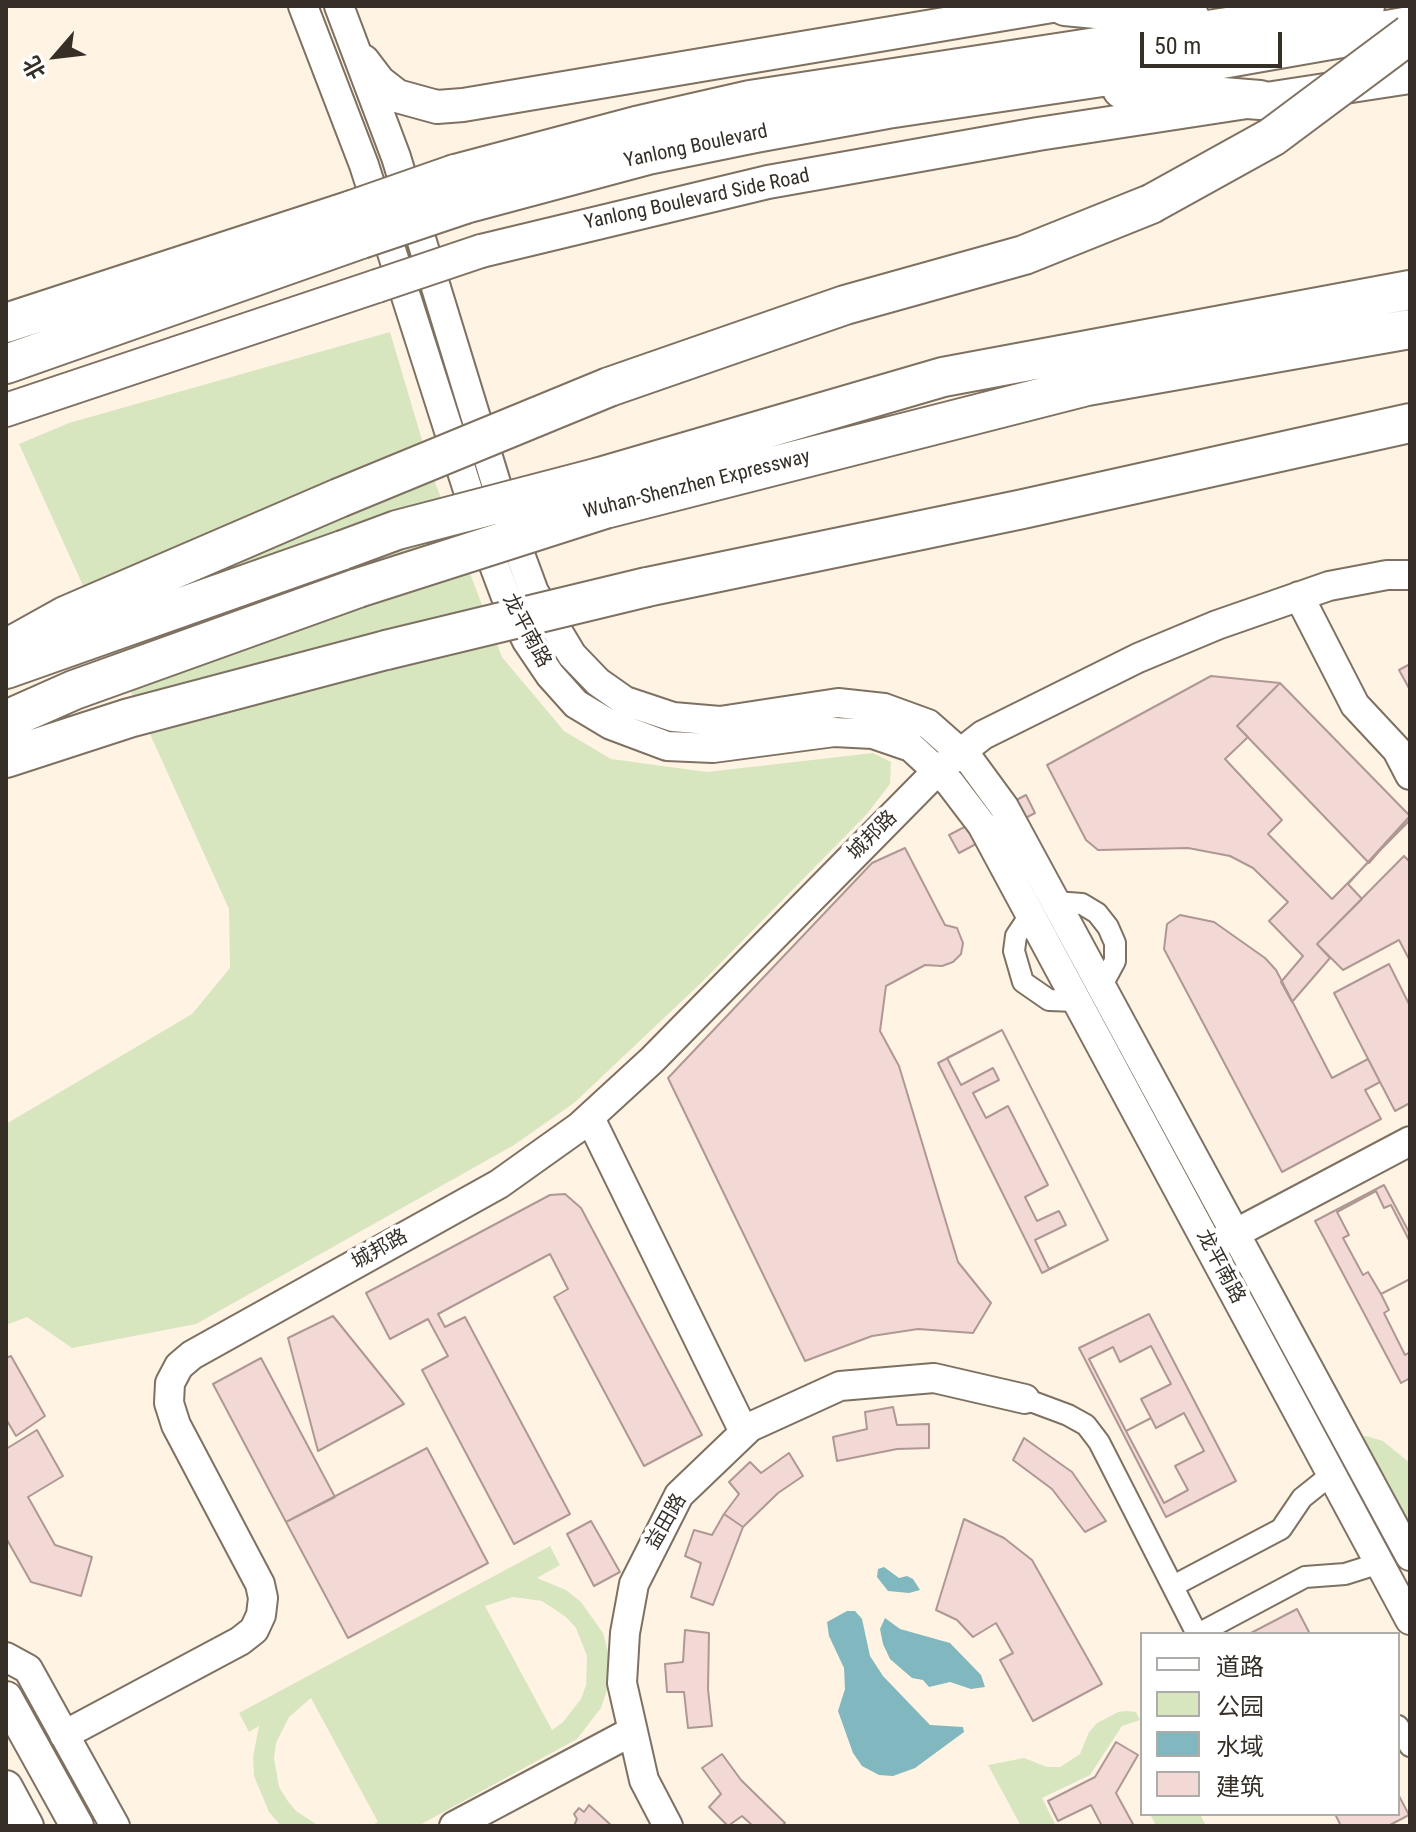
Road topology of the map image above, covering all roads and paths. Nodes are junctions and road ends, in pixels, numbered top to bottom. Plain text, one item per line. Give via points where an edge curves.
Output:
1 (303, 6) edge
2 (339, 6) edge
3 (1052, 6) edge
4 (1065, 6) edge
5 (1365, 6) edge
6 (1249, 24) junction
7 (1410, 26) edge
8 (1410, 34) edge
9 (363, 61) junction
10 (1410, 77) edge
11 (1056, 84) junction
12 (1260, 100) junction
13 (460, 189) junction
14 (356, 225) junction
15 (1410, 290) edge
16 (6, 320) edge
17 (1410, 329) edge
18 (6, 364) edge
19 (6, 410) edge
20 (1410, 423) edge
21 (602, 493) junction
22 (1410, 575) edge
23 (1299, 596) junction
24 (6, 649) edge
25 (6, 669) edge
26 (6, 720) edge
27 (959, 752) junction
28 (6, 758) edge
29 (937, 771) junction
30 (1410, 775) edge
31 (1042, 908) junction
32 (1076, 1001) junction
33 (590, 1118) junction
34 (1410, 1141) edge
35 (1235, 1234) junction
36 (1210, 1247) junction
37 (1025, 1399) joint
38 (744, 1432) junction
39 (1332, 1474) junction
40 (1410, 1556) edge
41 (1380, 1563) junction
42 (1173, 1586) junction
43 (1410, 1620) edge
44 (1197, 1632) edge
45 (1202, 1632) edge
46 (6, 1657) edge
47 (6, 1698) edge
48 (631, 1732) junction
49 (64, 1735) junction
50 (6, 1787) edge
51 (27, 1826) edge
52 (77, 1826) edge
53 (115, 1826) edge
54 (454, 1826) edge
55 (668, 1826) edge

1 - 29 main road, 龙平南路 via 364,165 509,605 527,641 576,704 611,725 667,746 713,748 834,732 873,734 911,747
2 - 9 main road, 龙平南路
3 - 9 main road via 463,105 416,104 397,96
4 - 6 highway
5 - 6 highway, Yanlong Boulevard
6 - 13 highway, Yanlong Boulevard via 750,100
7 - 11 highway, Yanlong Boulevard
8 - 24 highway, bridge via 1272,137 1151,204 1024,255 845,305 609,387 149,579
9 - 27 main road, 龙平南路 via 507,519 534,592 572,655 625,701 673,717 720,721 838,703 884,708 928,724
10 - 12 main road, Yanlong Boulevard Side Road
11 - 12 highway
11 - 13 highway, Yanlong Boulevard via 887,109
12 - 19 main road, Yanlong Boulevard Side Road, bridge via 768,182 481,251
13 - 14 highway, Yanlong Boulevard, bridge
14 - 16 highway, Yanlong Boulevard
14 - 18 highway, Yanlong Boulevard
15 - 21 highway, Wuhan-Shenzhen Expressway via 943,377
17 - 21 highway, Wuhan-Shenzhen Expressway via 1087,386
20 - 28 highway, bridge via 647,587 201,698
21 - 25 highway, Wuhan-Shenzhen Expressway, bridge via 397,530
21 - 26 highway, Wuhan-Shenzhen Expressway, bridge
22 - 23 main road via 1360,580
23 - 27 main road, 城邦路 via 1138,658
23 - 30 main road via 1355,705 1397,750
27 - 29 main road, 城邦路
27 - 31 main road, 龙平南路 via 1004,807
29 - 31 main road, 龙平南路
29 - 33 main road, 城邦路
31 - 32 main road, 龙平南路
31 - 32 street via 1016,936 1014,951 1023,982 1049,1000
31 - 35 main road, 龙平南路 via 1101,987
32 - 36 main road, 龙平南路
33 - 38 main road
33 - 49 main road, 城邦路 via 499,1184 179,1366 170,1383 176,1425 260,1584 261,1615 240,1641
34 - 35 main road
35 - 36 main road
35 - 40 main road, 龙平南路
36 - 39 main road, 龙平南路
37 - 38 main road, 益田路 via 934,1378 840,1386
37 - 42 street via 1086,1425
38 - 48 main road, 益田路 via 679,1495 634,1584 622,1683
39 - 41 main road, 龙平南路
39 - 42 street via 1302,1498 1281,1529
41 - 43 main road, 龙平南路
41 - 45 street via 1345,1574 1305,1577
42 - 44 street
46 - 49 main road via 28,1669
47 - 52 main road
48 - 54 main road
48 - 55 main road, 益田路 via 644,1780
49 - 53 main road
50 - 51 main road

